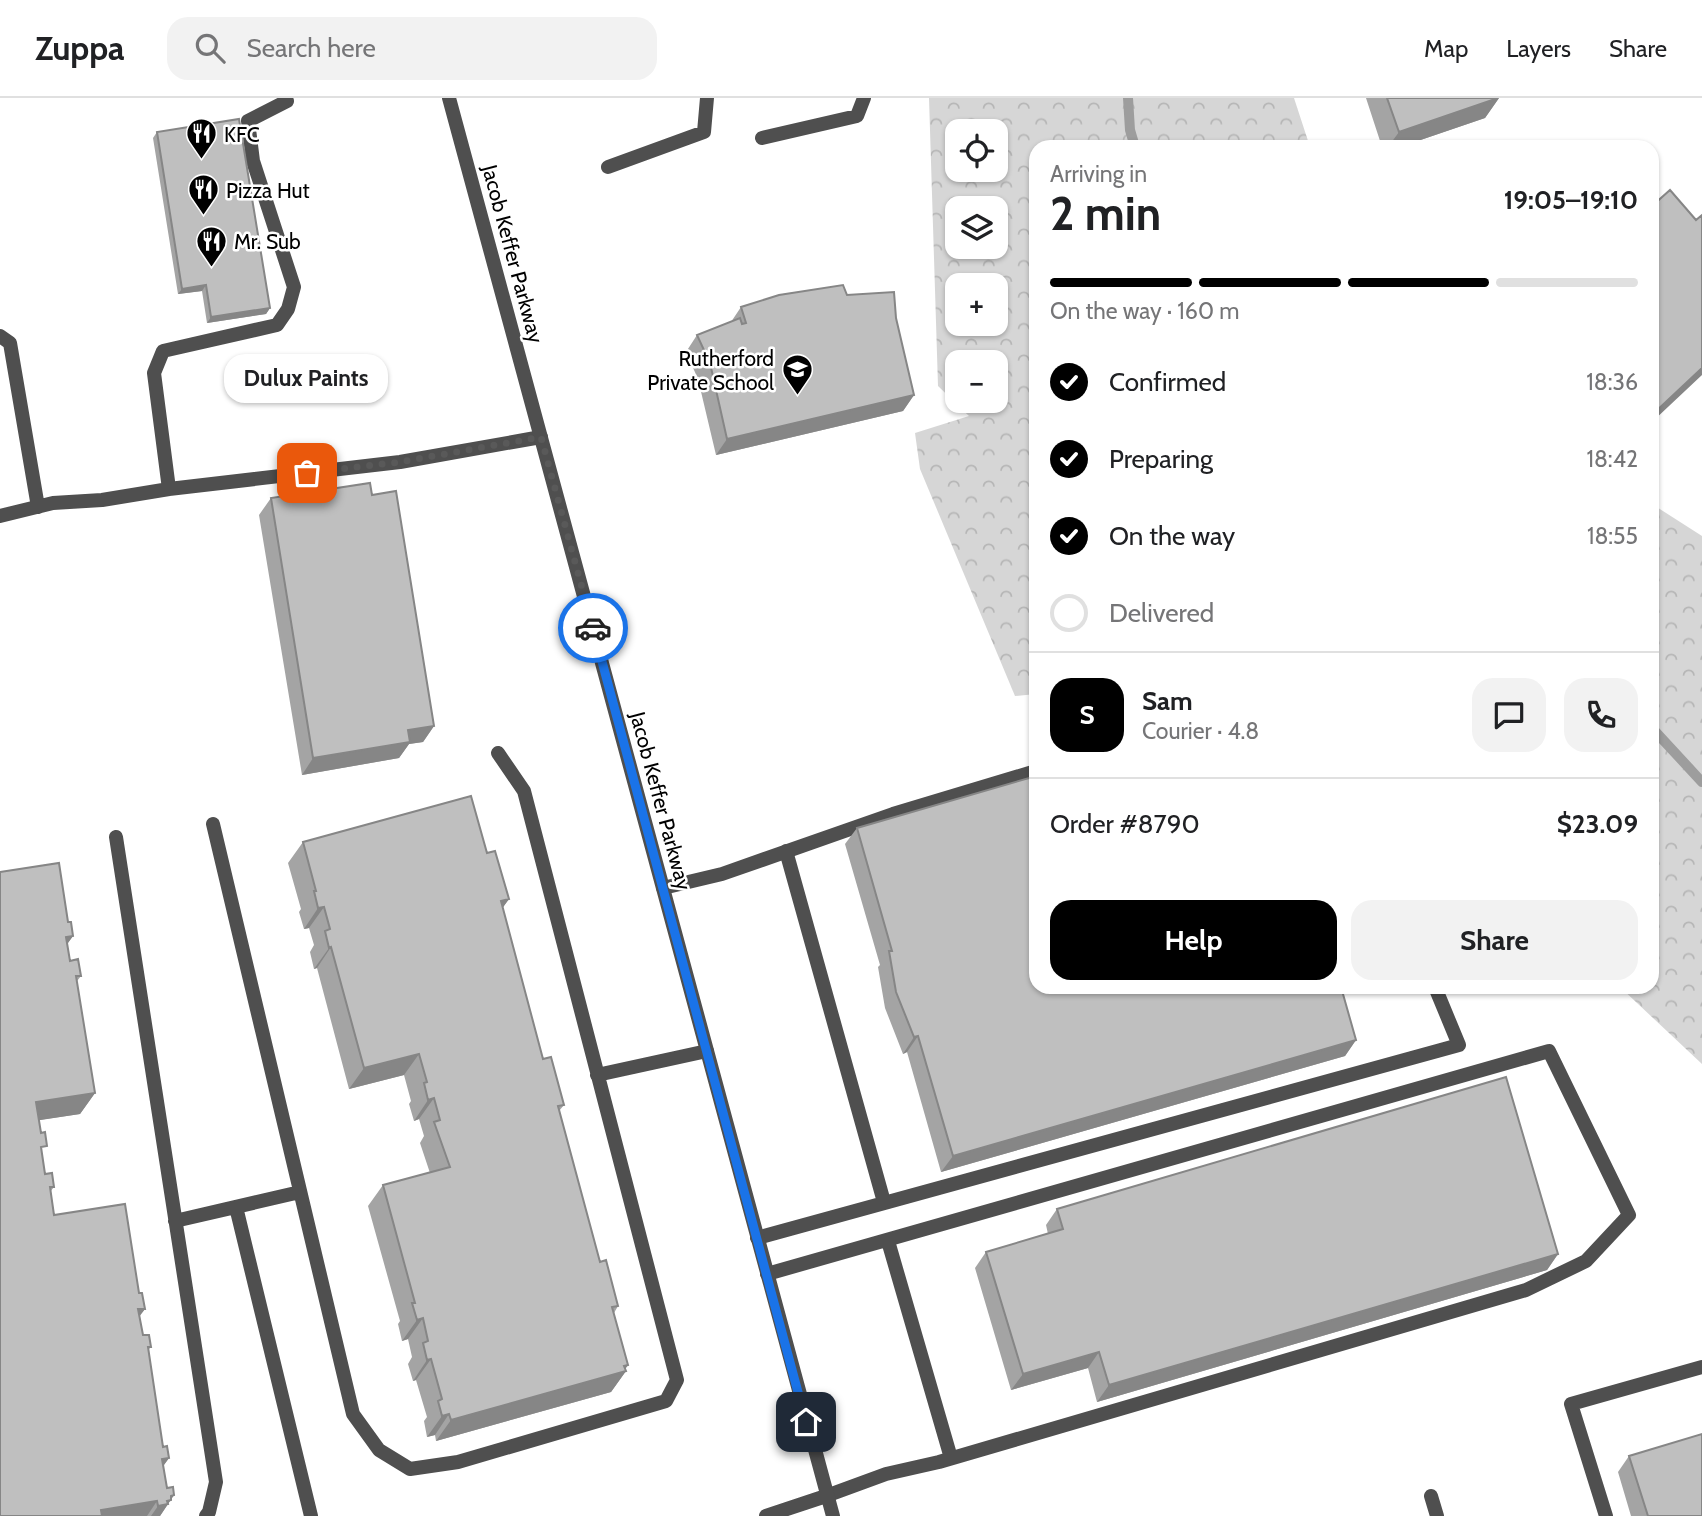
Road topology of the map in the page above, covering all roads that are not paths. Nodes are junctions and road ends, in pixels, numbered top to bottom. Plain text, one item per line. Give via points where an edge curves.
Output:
1 (449, 98) edge
2 (707, 98) edge
3 (864, 98) edge
4 (287, 101) dead end
5 (762, 138) dead end
6 (608, 167) dead end
7 (0, 336) edge
8 (541, 437) junction
9 (170, 489) junction
10 (38, 507) junction
11 (0, 516) edge
12 (498, 753) dead end
13 (1029, 773) edge
14 (213, 824) dead end
15 (117, 837) dead end
16 (786, 851) junction
17 (663, 888) junction
18 (1438, 994) edge
19 (707, 1051) junction
20 (597, 1075) junction
21 (300, 1192) junction
22 (884, 1202) junction
23 (236, 1207) junction
24 (175, 1220) junction
25 (757, 1238) junction
26 (888, 1241) junction
27 (767, 1274) junction
28 (1702, 1367) edge
29 (951, 1458) junction
30 (826, 1496) junction
31 (1431, 1496) dead end
32 (206, 1516) edge
33 (310, 1516) edge
34 (766, 1516) edge
35 (833, 1516) edge
36 (1437, 1516) edge
37 (1606, 1516) edge

1 - 8 street, Jacob Keffer Parkway
2 - 6 street via 704,132
3 - 5 street via 856,116
4 - 9 street via 247,121 253,161 294,287 288,309 277,325 163,351 154,373
7 - 10 street via 10,343
8 - 9 street via 400,462
8 - 17 street, Jacob Keffer Parkway
9 - 10 street
10 - 11 street
12 - 20 street via 524,791
13 - 16 street
14 - 21 street
15 - 24 street
16 - 17 street via 722,874
16 - 22 street
17 - 19 street, Jacob Keffer Parkway
18 - 22 street via 1459,1045
19 - 20 street
19 - 25 street, Jacob Keffer Parkway
20 - 21 street via 677,1380 666,1401 458,1462 410,1469 379,1450 353,1414
21 - 23 street
22 - 25 street
23 - 24 street
23 - 33 street
24 - 32 street via 216,1482
25 - 27 street, Jacob Keffer Parkway
26 - 27 street
26 - 29 street
26 - 29 street via 1549,1051 1629,1215 1586,1261 1526,1290
27 - 30 street, Jacob Keffer Parkway
28 - 37 street via 1571,1404
29 - 30 street via 886,1474
30 - 34 street
30 - 35 street, Jacob Keffer Parkway
31 - 36 street

